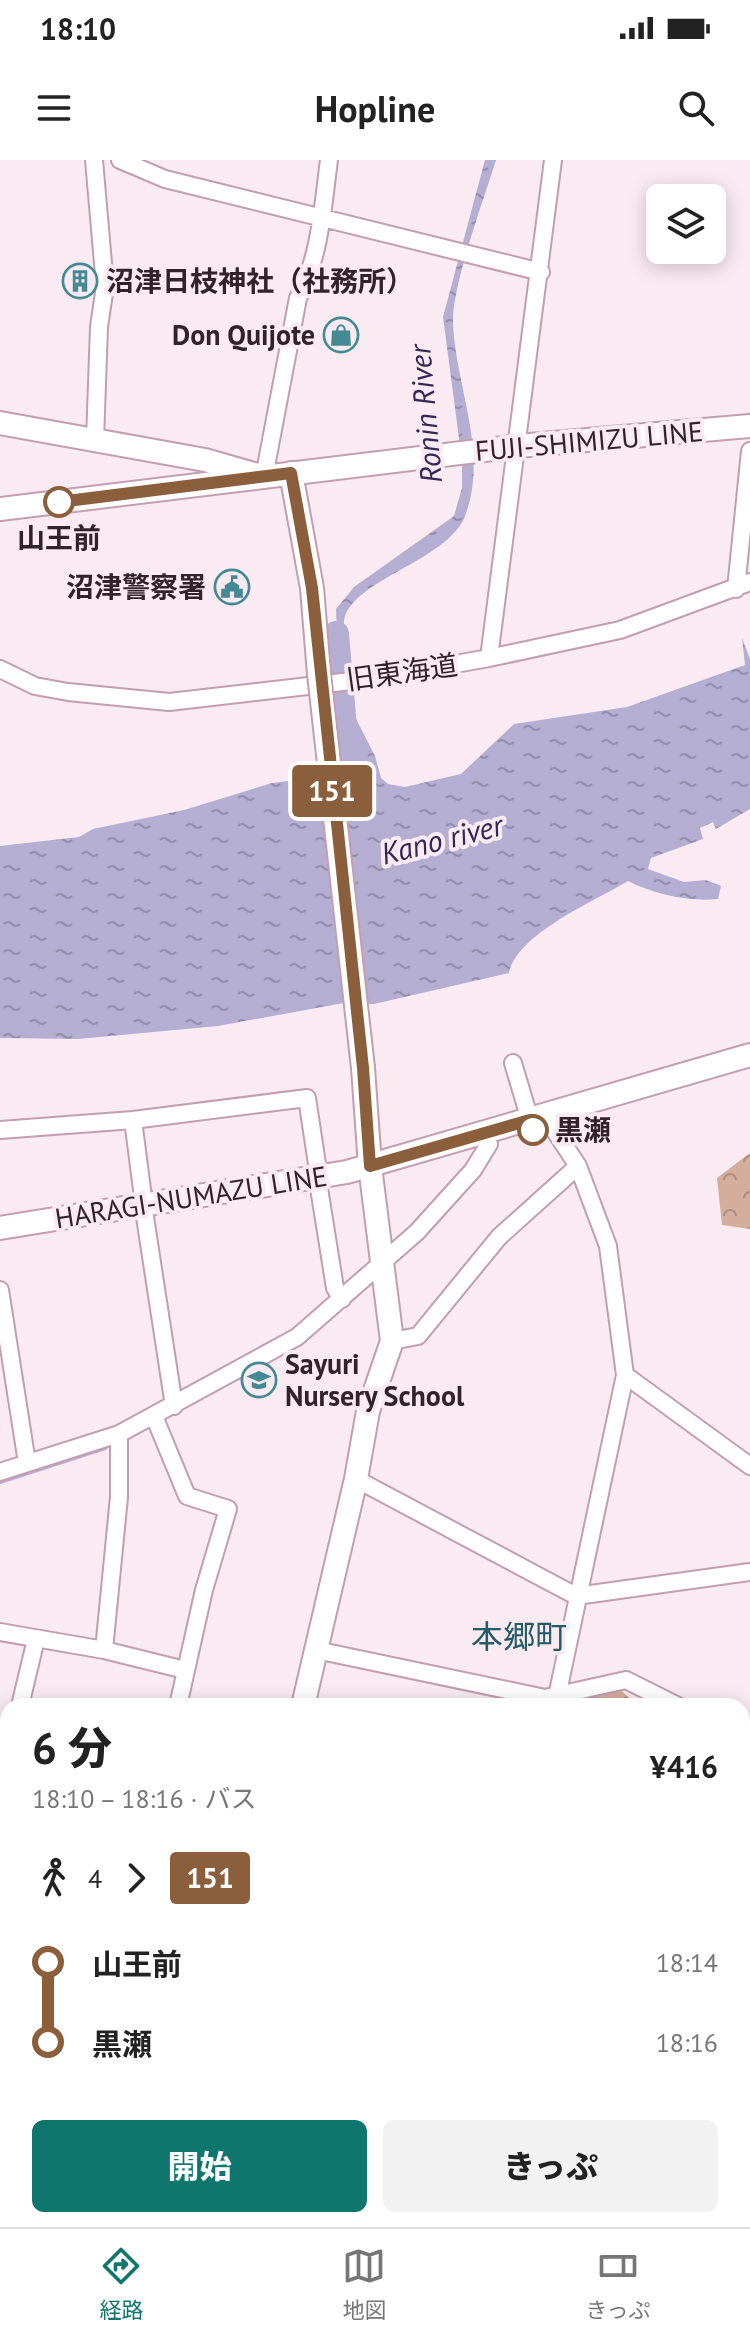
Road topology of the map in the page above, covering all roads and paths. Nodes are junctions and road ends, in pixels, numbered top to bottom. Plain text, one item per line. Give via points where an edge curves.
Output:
1 (94, 160) edge
2 (120, 160) edge
3 (329, 160) edge
4 (553, 160) edge
5 (321, 219) junction
6 (541, 272) junction
7 (0, 423) edge
8 (750, 426) edge
9 (95, 440) junction
10 (518, 446) junction
11 (750, 451) edge
12 (291, 473) junction
13 (264, 477) junction
14 (0, 509) edge
15 (743, 586) edge
16 (489, 658) junction
17 (0, 669) edge
18 (750, 1055) edge
19 (513, 1063) dead end
20 (750, 1067) edge
21 (133, 1120) junction
22 (538, 1125) junction
23 (0, 1130) edge
24 (489, 1144) junction
25 (578, 1166) junction
26 (370, 1172) junction
27 (319, 1182) junction
28 (144, 1211) junction
29 (0, 1228) edge
30 (0, 1239) edge
31 (383, 1258) junction
32 (0, 1290) edge
33 (342, 1299) junction
34 (392, 1341) junction
35 (625, 1375) junction
36 (174, 1406) junction
37 (154, 1416) junction
38 (119, 1434) junction
39 (27, 1463) junction
40 (750, 1466) edge
41 (0, 1472) edge
42 (356, 1479) junction
43 (750, 1572) edge
44 (576, 1596) junction
45 (0, 1632) edge
46 (36, 1639) junction
47 (104, 1650) junction
48 (316, 1650) junction
49 (185, 1670) junction
50 (22, 1698) edge
51 (180, 1698) edge
52 (305, 1698) edge
53 (545, 1698) edge
54 (557, 1698) edge
55 (566, 1698) edge
56 (662, 1698) edge

1 - 9 street via 105,286
2 - 5 street via 165,179
3 - 5 street
4 - 6 street
5 - 6 street
5 - 13 street via 298,298
6 - 10 street
7 - 9 main road
8 - 10 main road, FUJI-SHIMIZU LINE
9 - 13 main road
10 - 12 main road, FUJI-SHIMIZU LINE
10 - 16 street
11 - 15 street
12 - 13 main road, FUJI-SHIMIZU LINE
12 - 26 main road, bridge via 312,588
13 - 14 main road, FUJI-SHIMIZU LINE
15 - 16 street, 旧東海道 via 620,630
16 - 17 street, 旧東海道 via 377,678 169,702 35,686
18 - 22 main road, HARAGI-NUMAZU LINE
19 - 22 street
20 - 22 main road
21 - 23 street
21 - 27 street via 307,1098
21 - 28 street
22 - 24 main road
22 - 25 street
22 - 26 main road, HARAGI-NUMAZU LINE
24 - 26 main road
24 - 31 street via 473,1170 417,1232
25 - 34 street via 499,1237 418,1336
25 - 35 street via 608,1246
26 - 27 main road, HARAGI-NUMAZU LINE
26 - 31 main road
27 - 28 main road, HARAGI-NUMAZU LINE
27 - 33 street via 335,1288
28 - 29 main road, HARAGI-NUMAZU LINE
28 - 30 main road
28 - 36 street
31 - 33 street
31 - 34 main road
32 - 39 street
33 - 36 street via 297,1337
34 - 42 main road via 368,1411
35 - 40 street
35 - 44 street
36 - 37 street
37 - 38 street
37 - 49 street via 187,1496 228,1509
38 - 39 street
38 - 47 street via 119,1497
39 - 41 street
42 - 44 street
42 - 48 main road
43 - 44 street
44 - 54 street
45 - 46 street
46 - 47 street
46 - 50 street
47 - 49 street
48 - 52 main road
48 - 53 street
49 - 51 street
55 - 56 street via 626,1680

